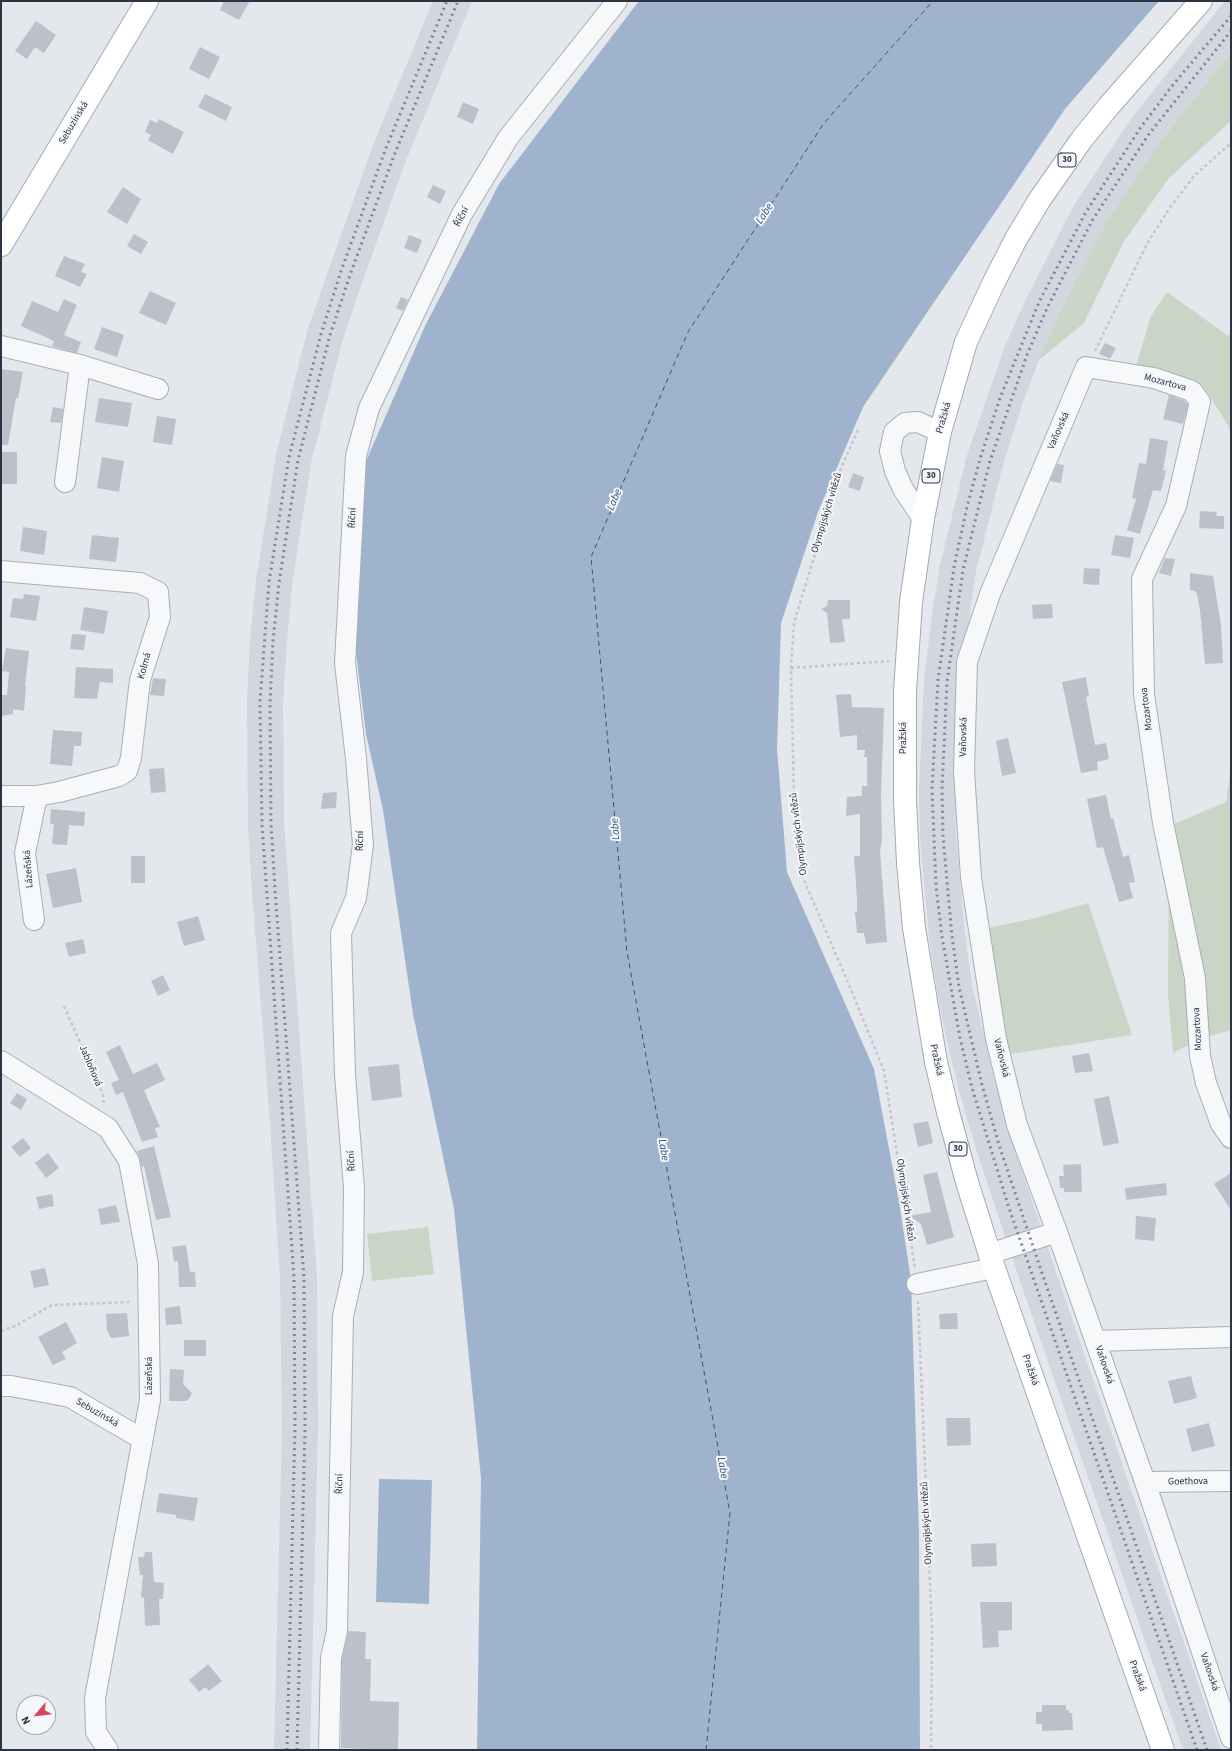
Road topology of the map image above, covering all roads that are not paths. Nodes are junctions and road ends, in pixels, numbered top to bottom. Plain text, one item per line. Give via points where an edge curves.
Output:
1 (147, 1) edge
2 (617, 1) edge
3 (1201, 1) edge
4 (1, 245) edge
5 (1, 346) edge
6 (80, 365) junction
7 (1086, 368) joint
8 (158, 389) dead end
9 (940, 432) junction
10 (65, 482) dead end
11 (923, 519) junction
12 (1, 571) edge
13 (1, 796) edge
14 (37, 796) junction
15 (34, 920) dead end
16 (1, 1061) edge
17 (1231, 1138) edge
18 (1058, 1232) junction
19 (992, 1261) junction
20 (917, 1284) road end
21 (1231, 1337) edge
22 (1095, 1341) junction
23 (1, 1386) edge
24 (142, 1439) junction
25 (1231, 1481) edge
26 (1145, 1482) junction
27 (1223, 1688) edge
28 (1231, 1738) edge
29 (108, 1750) edge
30 (329, 1750) edge
31 (1163, 1750) edge

1 - 4 main road, Sebuzínská
2 - 30 street, Říční via 508,138 462,214 370,408 356,456 345,663 363,845 356,898 342,933 345,1075 354,1188 353,1272 343,1316 337,1631 331,1658
3 - 9 main road, Pražská / 30 via 1108,107 1040,199 1001,267 966,342
5 - 6 street
6 - 8 street
6 - 10 street
7 - 17 street, Mozartova via 1154,378 1192,390 1200,402 1176,506 1142,579 1144,694 1163,823 1195,978 1200,1056 1206,1083 1221,1124
7 - 18 street, Vaňovská via 990,594 967,662 964,718 970,878 996,1039 1018,1125
9 - 11 main road, Pražská / 30
9 - 11 street via 918,422 905,423 894,432 891,444 894,471
11 - 19 main road, Pražská / 30 via 906,660 904,745 908,863 918,958 934,1055 967,1182
12 - 14 street, Kolmá via 140,583 158,592 160,617 140,680 131,758 127,771 119,776
13 - 14 street, Kolmá
14 - 15 street, Lázeňská via 25,853
16 - 24 street, Lázeňská via 108,1128 129,1161 148,1264 150,1400
18 - 19 street
18 - 22 street, Vaňovská
19 - 20 street
19 - 31 main road, Pražská / 30
21 - 22 street
22 - 26 street, Vaňovská
23 - 24 street, Sebuzínská via 70,1397
24 - 29 street, Lázeňská via 95,1698 96,1732
25 - 26 street, Goethova
26 - 27 street, Vaňovská
27 - 28 street, Vaňovská

